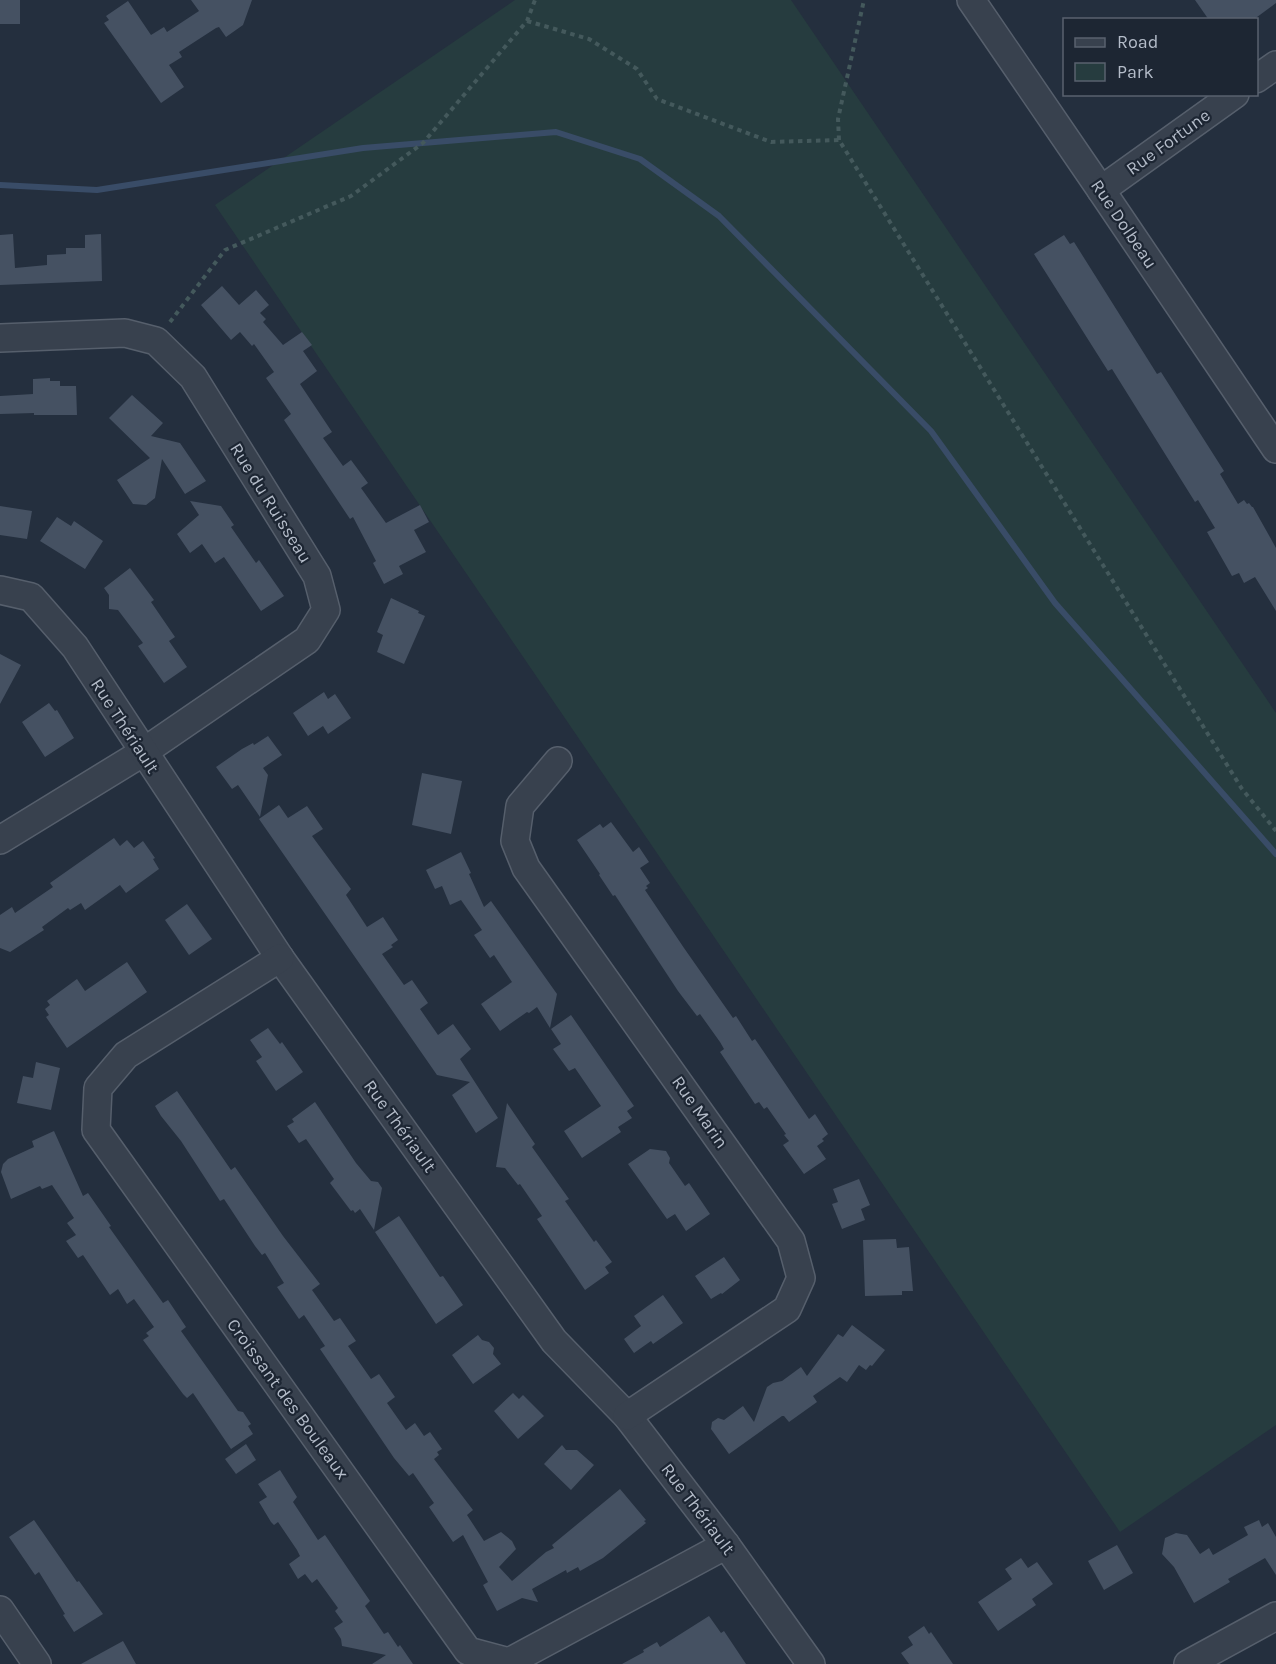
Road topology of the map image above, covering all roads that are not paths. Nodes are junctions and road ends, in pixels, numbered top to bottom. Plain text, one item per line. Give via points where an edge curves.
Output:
1 (970, 0) edge
2 (1276, 65) edge
3 (1258, 78) edge
4 (1232, 96) edge
5 (1101, 190) junction
6 (0, 338) edge
7 (1276, 449) edge
8 (0, 590) edge
9 (142, 753) junction
10 (558, 760) dead end
11 (0, 840) edge
12 (280, 958) junction
13 (627, 1416) junction
14 (726, 1545) junction
15 (0, 1610) edge
16 (1276, 1616) edge
17 (36, 1664) edge
18 (812, 1664) edge
19 (1188, 1664) edge

1 - 5 street, Rue Dolbeau
2 - 3 street
4 - 5 street, Rue Fortune
5 - 7 street, Rue Dolbeau
6 - 9 street, Rue du Ruisseau via 125,333 156,341 193,378 318,576 326,610 306,640
8 - 9 street, Rue Thériault via 31,597 75,647
9 - 11 street, Rue du Ruisseau
9 - 12 street, Rue Thériault
10 - 13 street, Rue Marin via 520,806 515,841 526,868 791,1240 801,1278 787,1309
12 - 13 street, Rue Thériault via 554,1341
12 - 14 street, Croissant des Bouleaux via 126,1055 98,1088 96,1130 468,1651 509,1662
13 - 14 street, Rue Thériault
14 - 18 street, Rue Thériault
15 - 17 street
16 - 19 street

